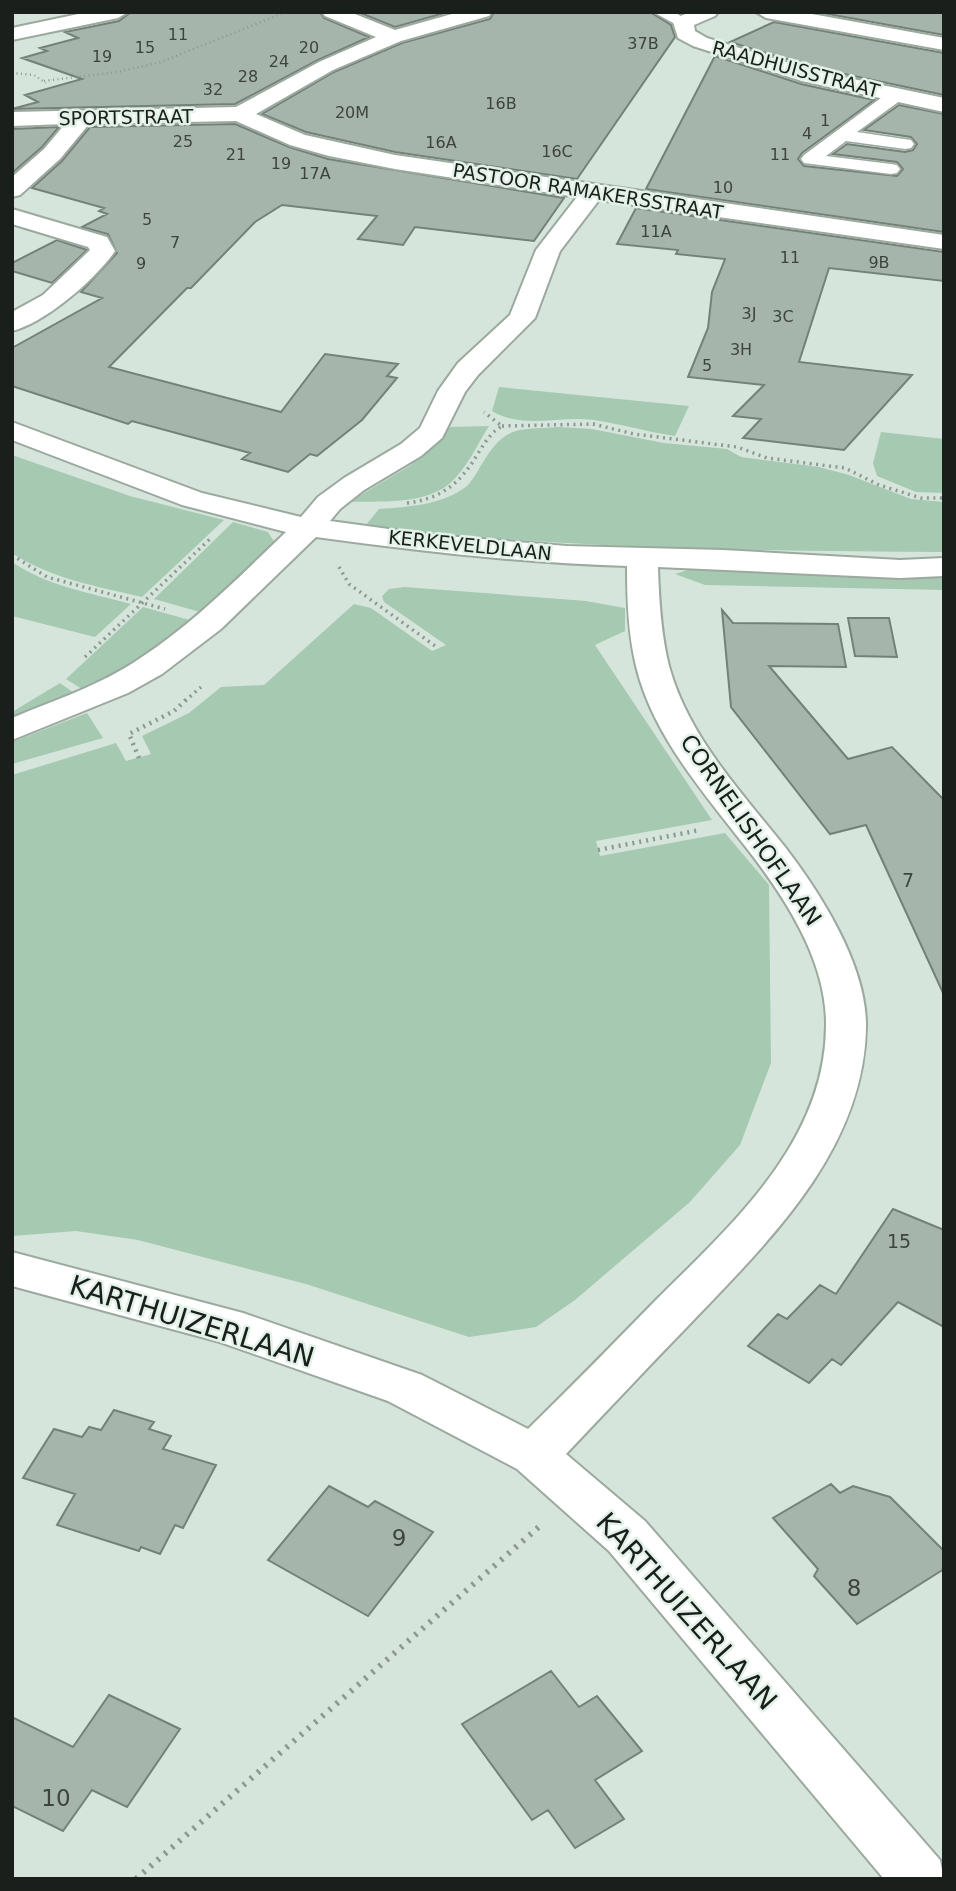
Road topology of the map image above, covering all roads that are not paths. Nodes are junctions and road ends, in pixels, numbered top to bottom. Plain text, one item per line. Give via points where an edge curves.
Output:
1 (118, 12) edge
2 (332, 12) edge
3 (482, 12) edge
4 (661, 12) edge
5 (708, 12) edge
6 (766, 12) edge
7 (683, 22) junction
8 (12, 34) edge
9 (394, 37) junction
10 (944, 44) edge
11 (895, 96) junction
12 (944, 104) edge
13 (240, 114) junction
14 (12, 119) edge
15 (81, 119) junction
16 (842, 135) junction
17 (905, 144) dead end
18 (891, 169) dead end
19 (12, 190) edge
20 (593, 192) junction
21 (12, 216) edge
22 (944, 242) edge
23 (12, 323) edge
24 (12, 430) edge
25 (309, 527) junction
26 (642, 556) junction
27 (944, 567) edge
28 (12, 730) edge
29 (12, 1269) edge
30 (534, 1455) junction
31 (920, 1879) edge

1 - 8 street
2 - 9 street
3 - 9 street
4 - 7 lane, RAADHUISSTRAAT
5 - 7 street
6 - 10 street
7 - 11 street, RAADHUISSTRAAT via 685,34 700,43
9 - 13 street via 326,66
11 - 12 street, RAADHUISSTRAAT
11 - 16 lane
13 - 15 street, SPORTSTRAAT
13 - 20 street, PASTOOR RAMAKERSSTRAAT via 265,130 345,152
14 - 15 street, SPORTSTRAAT
15 - 19 street via 52,154
16 - 17 lane
16 - 18 lane via 810,159
20 - 22 street, PASTOOR RAMAKERSSTRAAT
20 - 25 street via 548,250 522,318 468,369 432,432 329,503
21 - 23 street via 98,242 103,251 52,300
24 - 25 street, KERKEVELDLAAN via 192,499
25 - 26 street, KERKEVELDLAAN via 488,549
25 - 28 street via 210,622 150,667
26 - 27 street, KERKEVELDLAAN via 900,569
26 - 30 street, CORNELISHOFLAAN via 644,615 653,669 673,719 789,879 825,937 846,1026 839,1082 813,1147 766,1216
29 - 30 street, KARTHUIZERLAAN via 227,1326 405,1388
30 - 31 street, KARTHUIZERLAAN via 626,1536

